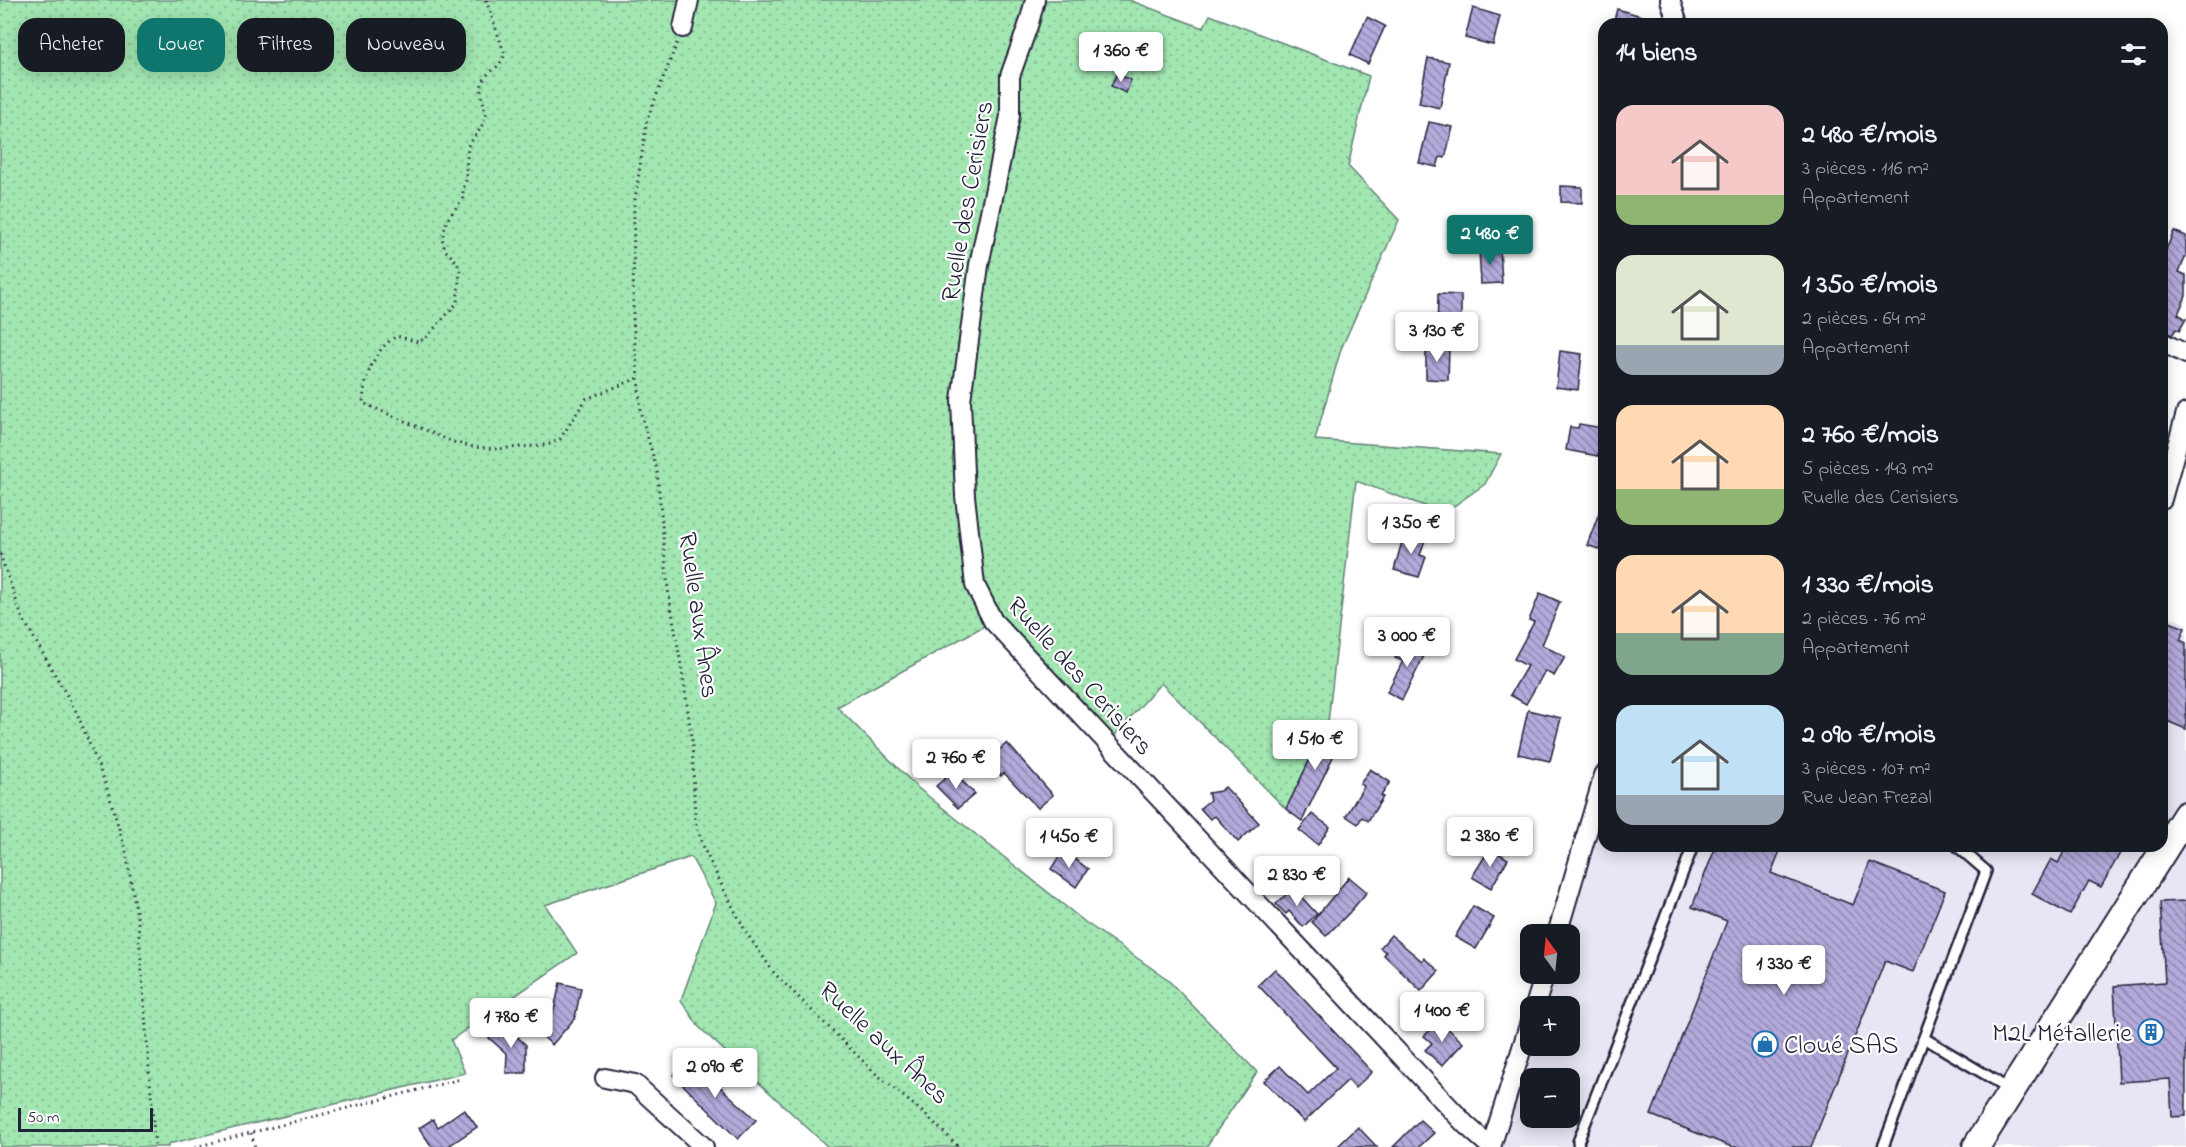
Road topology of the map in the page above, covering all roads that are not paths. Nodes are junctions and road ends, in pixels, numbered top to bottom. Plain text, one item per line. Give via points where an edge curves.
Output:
1 (689, 0) edge
2 (1035, 0) edge
3 (1670, 0) edge
4 (1676, 18) edge
5 (683, 28) road end
6 (2168, 345) edge
7 (2186, 354) edge
8 (2186, 414) edge
9 (2168, 478) edge
10 (1598, 795) edge
11 (2186, 815) edge
12 (2168, 844) edge
13 (1691, 852) edge
14 (1964, 852) edge
15 (2163, 852) edge
16 (1560, 924) edge
17 (1924, 1038) junction
18 (1520, 1054) edge
19 (605, 1078) dead end
20 (2012, 1092) junction
21 (704, 1147) edge
22 (1491, 1147) edge
23 (1579, 1147) edge
24 (1883, 1147) edge
25 (1976, 1147) edge

1 - 5 street
2 - 22 street, Ruelle des Cerisiers via 1010,76 1010,116 979,265 960,400 975,585 993,621 1466,1125
3 - 4 street
6 - 7 street
8 - 9 street
10 - 16 street
11 - 12 main road
13 - 23 lane
14 - 17 lane via 1986,872
15 - 20 main road
17 - 20 lane
17 - 24 lane
18 - 22 street
19 - 21 street via 635,1084
20 - 25 main road

